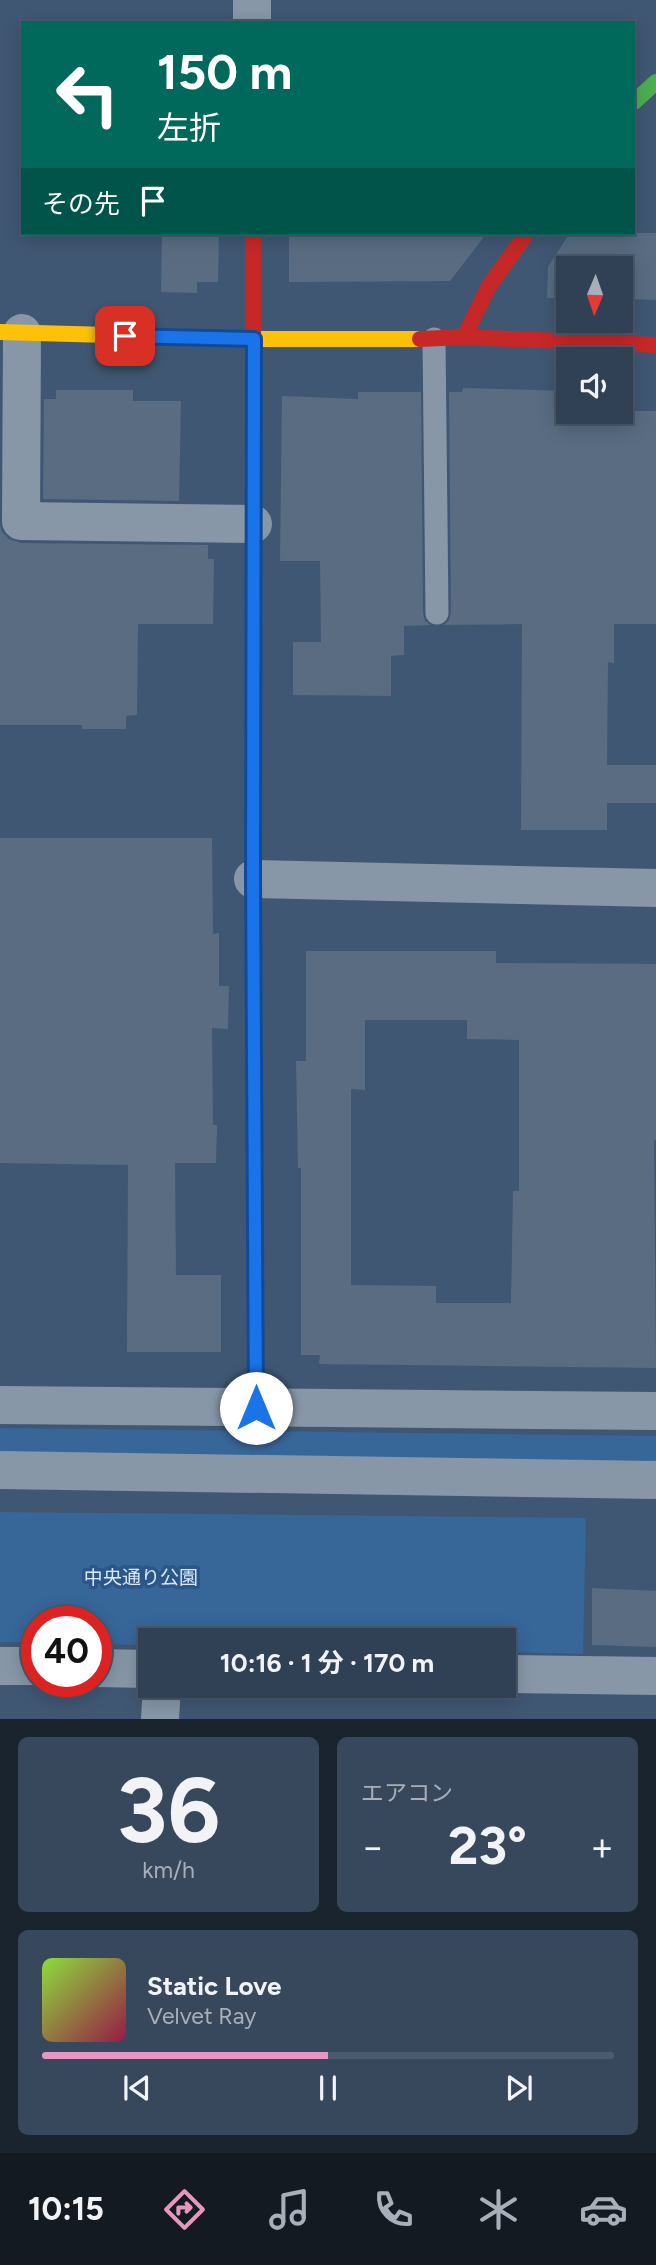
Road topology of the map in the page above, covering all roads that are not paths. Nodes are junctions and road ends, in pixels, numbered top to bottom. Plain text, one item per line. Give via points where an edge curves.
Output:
1 (252, 0) edge
2 (252, 21) edge
3 (656, 82) edge
4 (635, 101) edge
5 (253, 235) edge
6 (526, 235) edge
7 (11, 333) edge
8 (464, 337) junction
9 (254, 339) junction
10 (433, 339) junction
11 (656, 345) edge
12 (253, 524) junction
13 (437, 612) dead end
14 (253, 879) junction
15 (656, 888) edge
16 (0, 1405) edge
17 (256, 1408) junction
18 (656, 1411) edge
19 (0, 1470) edge
20 (656, 1480) edge
21 (0, 1665) edge
22 (21, 1666) edge
23 (112, 1668) edge
24 (138, 1669) edge
25 (516, 1674) edge
26 (656, 1676) edge
27 (161, 1698) edge
28 (160, 1719) edge

1 - 2 street
3 - 4 street
5 - 9 street
6 - 8 street via 489,286
7 - 9 street
7 - 12 street via 21,521
8 - 10 street
8 - 11 street
9 - 10 street
9 - 12 street
10 - 13 lane
12 - 14 street
14 - 15 street
14 - 17 street
16 - 17 street
17 - 18 street
19 - 20 street
21 - 22 street
23 - 24 street
25 - 26 street
27 - 28 street

